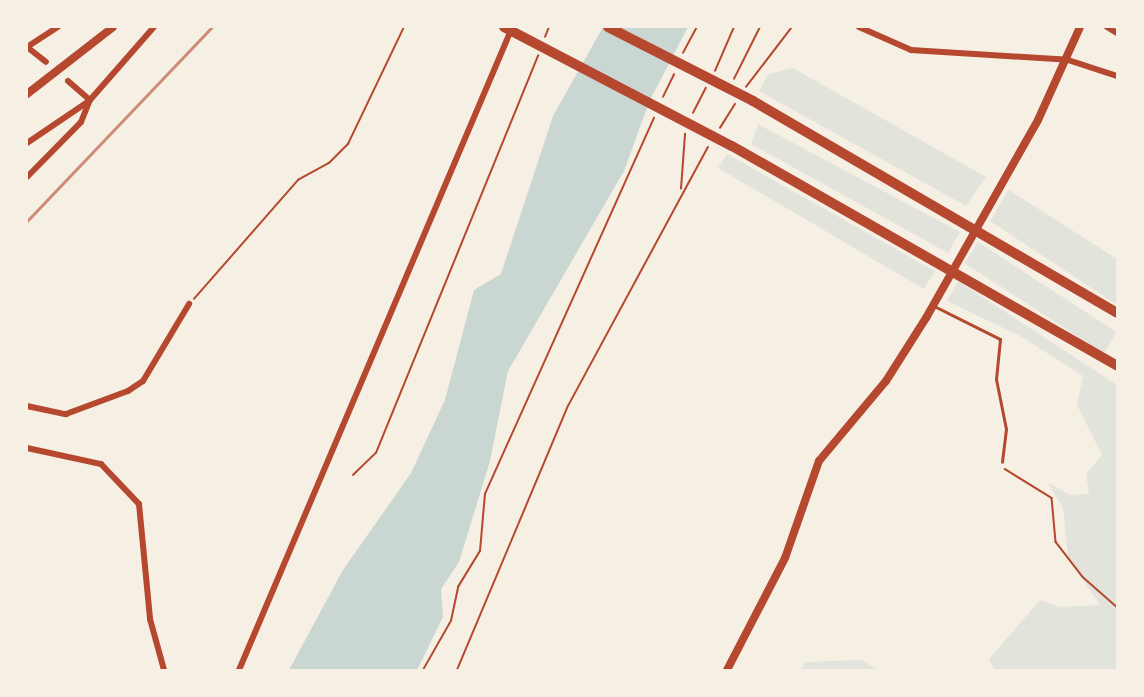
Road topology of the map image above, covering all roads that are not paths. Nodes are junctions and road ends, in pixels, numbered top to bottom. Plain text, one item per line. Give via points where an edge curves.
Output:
1 (58, 27) edge
2 (113, 27) edge
3 (154, 27) edge
4 (504, 27) edge
5 (512, 27) edge
6 (608, 27) edge
7 (859, 27) edge
8 (1080, 27) edge
9 (1107, 27) edge
10 (1117, 33) edge
11 (27, 47) edge
12 (1068, 60) junction
13 (46, 62) dead end
14 (1117, 76) edge
15 (68, 81) dead end
16 (27, 94) edge
17 (90, 100) junction
18 (27, 143) edge
19 (27, 177) edge
20 (189, 304) road end
21 (933, 305) junction
22 (1117, 313) edge
23 (1117, 366) edge
24 (27, 406) edge
25 (27, 448) edge
26 (1002, 462) road end
27 (164, 670) edge
28 (239, 670) edge
29 (727, 670) edge

1 - 11 street
2 - 16 street
3 - 17 street
4 - 23 highway via 732,146
5 - 28 street
6 - 22 highway via 753,101
7 - 12 street via 911,50
8 - 12 street
9 - 10 street
11 - 13 street
12 - 14 street
12 - 21 street
15 - 17 street
17 - 18 street
17 - 19 street via 81,122
20 - 24 street via 143,381 128,391 66,414
21 - 26 lane via 1000,339 996,379 1006,429
21 - 29 street via 886,381 819,461 785,558
25 - 27 street via 101,464 139,504 150,619

